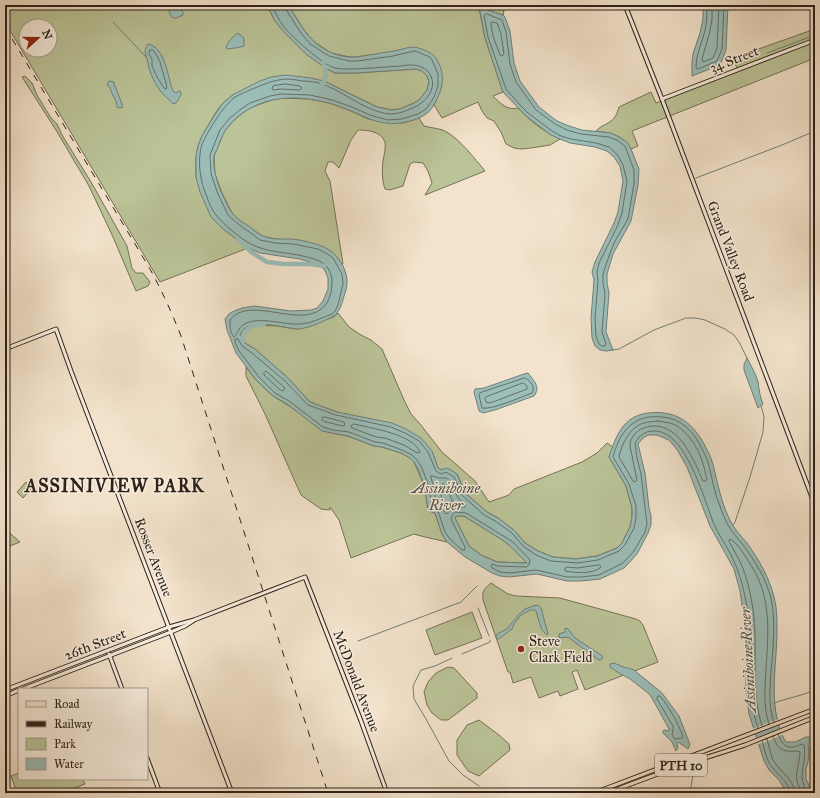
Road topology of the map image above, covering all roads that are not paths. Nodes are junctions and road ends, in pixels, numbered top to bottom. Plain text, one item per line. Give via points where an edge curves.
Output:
1 (625, 5) edge
2 (815, 40) edge
3 (662, 99) junction
4 (5, 349) edge
5 (815, 505) edge
6 (305, 577) joint
7 (194, 620) junction
8 (169, 627) junction
9 (171, 632) junction
10 (108, 651) junction
11 (110, 656) junction
12 (26, 688) edge
13 (122, 688) edge
14 (5, 690) edge
15 (18, 690) edge
16 (5, 696) edge
17 (815, 709) edge
18 (815, 717) edge
19 (148, 761) edge
20 (160, 793) edge
21 (232, 793) edge
22 (387, 793) edge
23 (594, 793) edge
24 (607, 793) edge

1 - 3 street, Grand Valley Road
2 - 3 street, 34 Street
3 - 5 street, Grand Valley Road
4 - 8 street, Rosser Avenue via 56,329
6 - 7 street, 26th Street
6 - 22 street, McDonald Avenue
7 - 8 street, 26th Street
7 - 9 street, 26th Street
8 - 9 street, Rosser Avenue
8 - 10 street, 26th Street
9 - 11 street, 26th Street
9 - 21 street, Rosser Avenue
10 - 11 street
10 - 14 street, 26th Street
11 - 12 street, 26th Street
11 - 13 street
15 - 16 street
17 - 23 main road, PTH 10
18 - 24 main road, PTH 10
19 - 20 street

